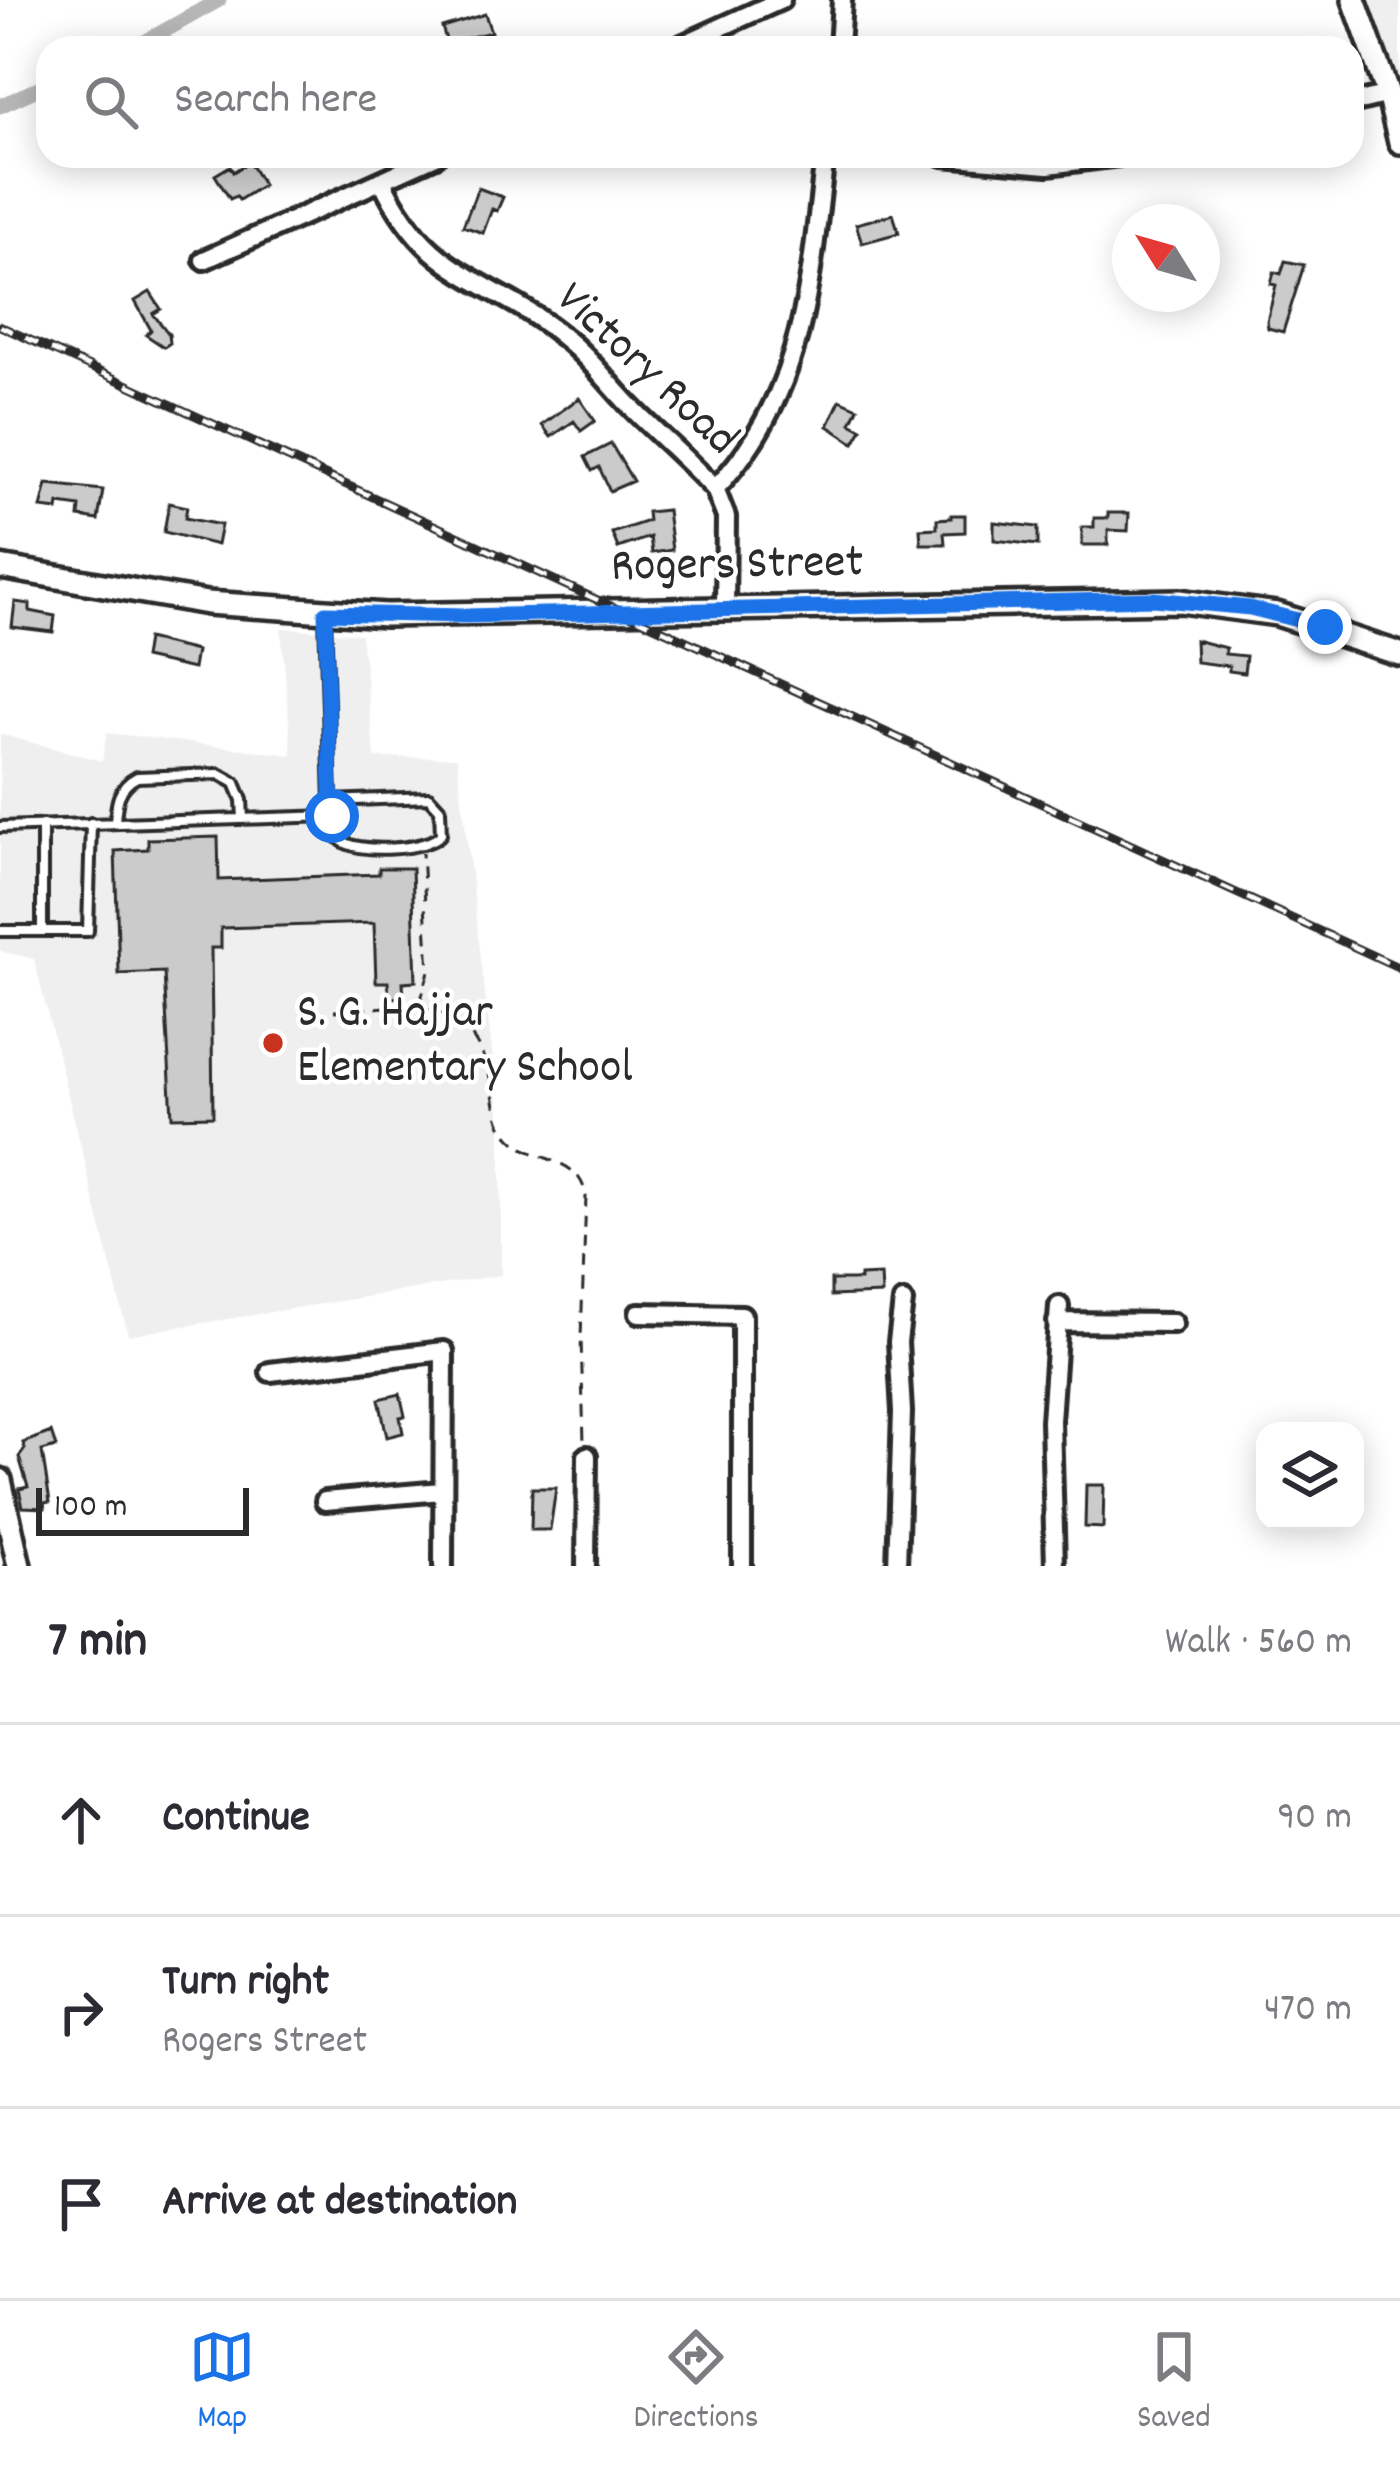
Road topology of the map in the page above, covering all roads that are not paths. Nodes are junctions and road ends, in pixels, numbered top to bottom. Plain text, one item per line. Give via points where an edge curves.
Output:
1 (781, 0) edge
2 (842, 0) edge
3 (1354, 0) edge
4 (702, 36) edge
5 (840, 36) edge
6 (1388, 94) junction
7 (1364, 100) edge
8 (1400, 142) edge
9 (410, 168) edge
10 (823, 168) edge
11 (382, 181) junction
12 (204, 260) dead end
13 (715, 489) junction
14 (0, 567) edge
15 (725, 610) junction
16 (325, 613) junction
17 (1400, 654) edge
18 (331, 801) junction
19 (332, 816) junction
20 (243, 818) junction
21 (115, 823) junction
22 (91, 824) junction
23 (42, 825) junction
24 (0, 826) edge
25 (0, 931) edge
26 (42, 931) junction
27 (903, 1303) dead end
28 (639, 1312) dead end
29 (1173, 1323) dead end
30 (270, 1372) dead end
31 (587, 1456) road end
32 (0, 1480) edge
33 (442, 1491) junction
34 (325, 1501) dead end
35 (19, 1566) edge
36 (443, 1566) edge
37 (586, 1566) edge
38 (742, 1566) edge
39 (897, 1566) edge
40 (1055, 1566) edge

1 - 4 street
2 - 5 street
3 - 6 main road
6 - 7 street
6 - 8 main road
9 - 11 street
10 - 13 street via 788,374 757,438
11 - 12 street
11 - 13 street, Victory Road via 406,226 436,257 568,341
13 - 15 street, Victory Road via 725,517
14 - 16 main road, Rogers Street
15 - 16 main road, Rogers Street
15 - 17 main road, Rogers Street via 1180,601 1277,614
16 - 18 lane
18 - 19 lane
18 - 19 lane via 423,796 440,808 441,834 434,844 364,848 345,844
19 - 20 lane
20 - 21 lane
20 - 21 lane via 235,783 219,774 137,777 117,799
21 - 22 lane
22 - 23 lane
22 - 26 lane via 88,931
23 - 24 lane
23 - 26 lane
25 - 26 lane
27 - 39 street
28 - 38 street via 742,1315
29 - 40 street via 1058,1314
30 - 33 street via 444,1351
31 - 37 street
32 - 35 main road
33 - 34 street
33 - 36 street

